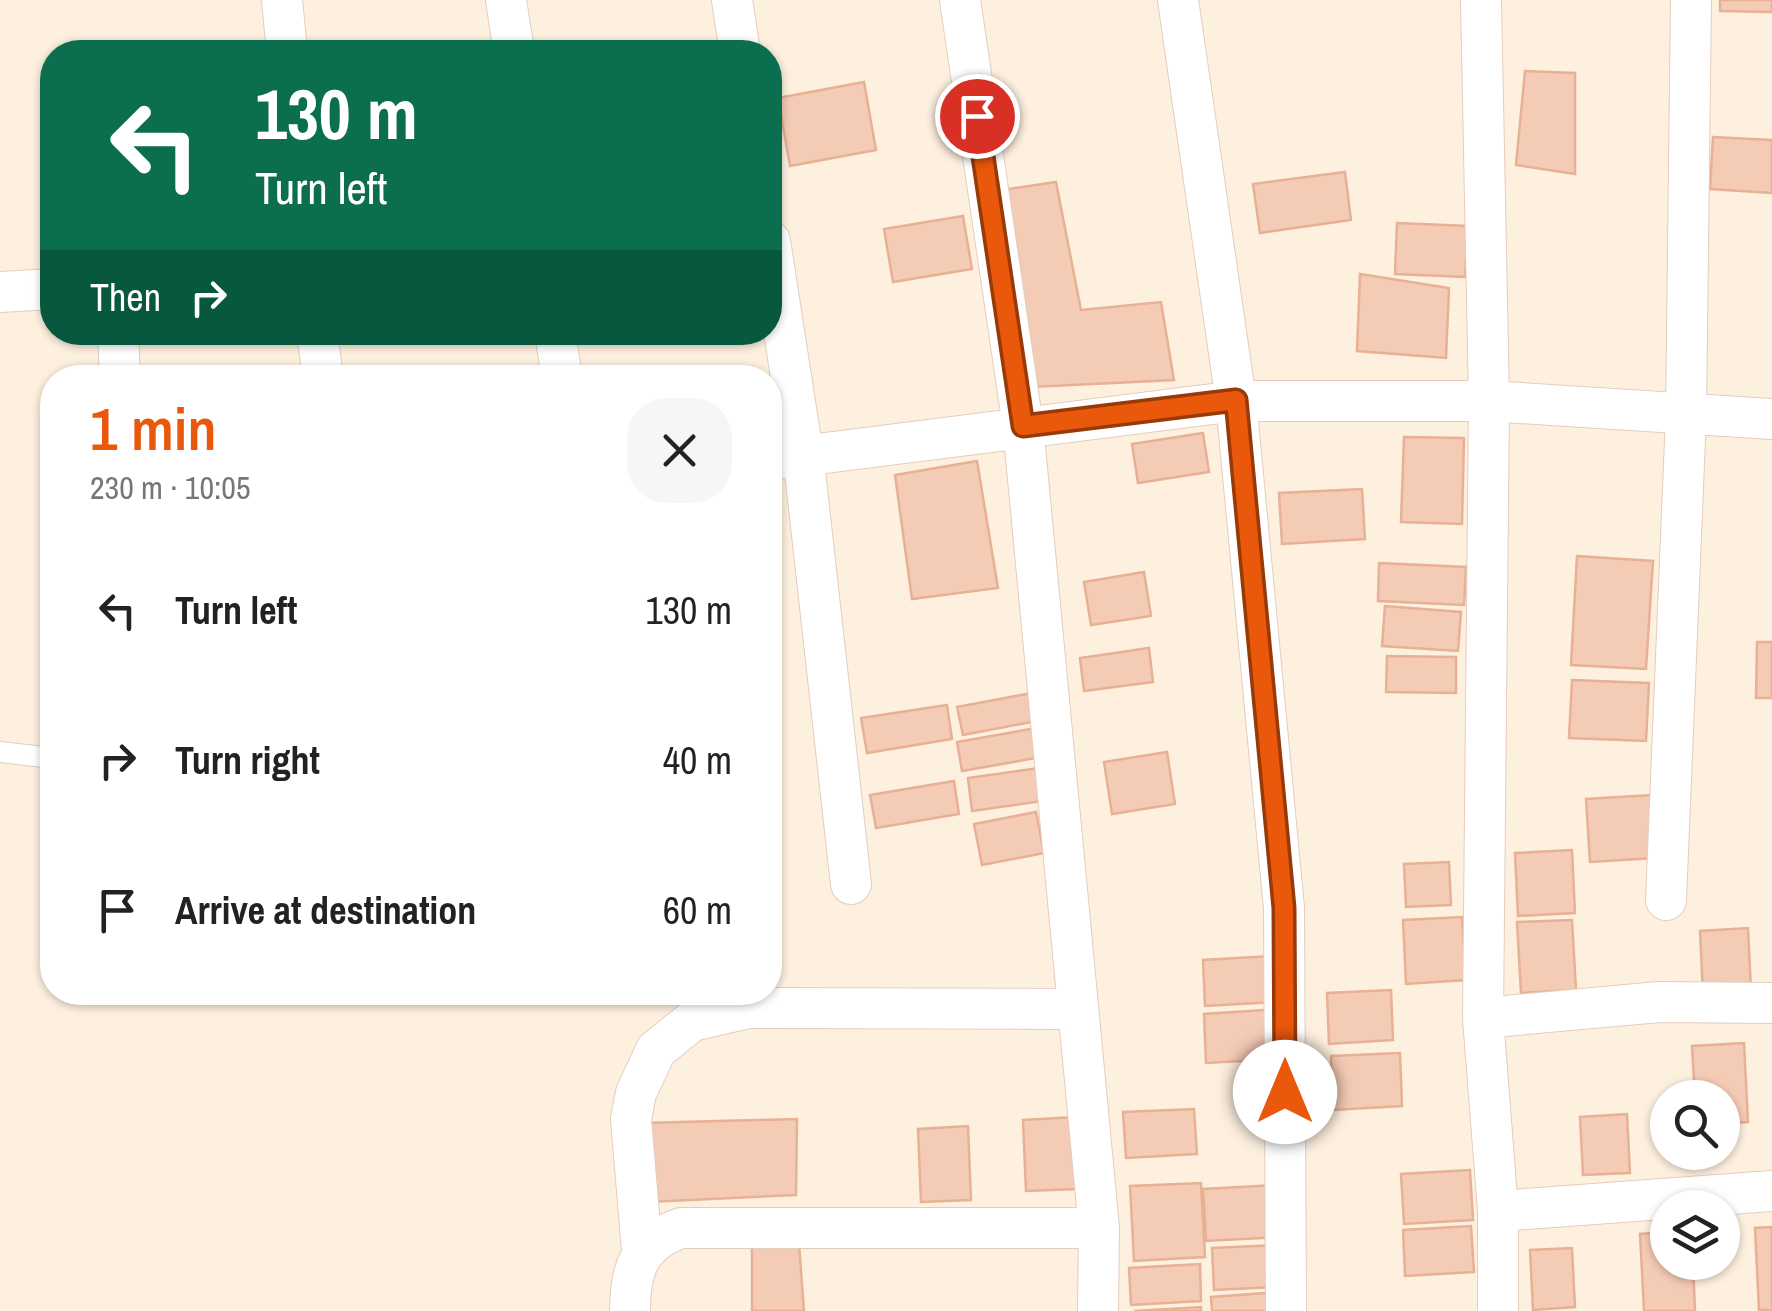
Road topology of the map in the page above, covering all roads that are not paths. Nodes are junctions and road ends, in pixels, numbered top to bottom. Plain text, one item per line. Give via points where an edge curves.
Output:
1 (282, 0) edge
2 (506, 0) edge
3 (732, 0) edge
4 (960, 0) edge
5 (1178, 0) edge
6 (1481, 0) edge
7 (1691, 0) edge
8 (286, 40) edge
9 (512, 40) edge
10 (738, 40) edge
11 (40, 290) edge
12 (0, 292) edge
13 (782, 393) edge
14 (1236, 400) junction
15 (1488, 401) junction
16 (1686, 415) junction
17 (1772, 419) edge
18 (1023, 426) junction
19 (787, 457) edge
20 (0, 752) edge
21 (40, 757) edge
22 (851, 884) dead end
23 (1666, 900) dead end
24 (1772, 1003) edge
25 (1078, 1010) junction
26 (1483, 1018) junction
27 (1772, 1191) edge
28 (1498, 1211) junction
29 (1098, 1228) junction
30 (642, 1250) junction
31 (630, 1311) edge
32 (1098, 1311) edge
33 (1286, 1311) edge
34 (1498, 1311) edge

1 - 8 street
2 - 9 street
3 - 10 street
4 - 18 street
5 - 14 street
6 - 15 street
7 - 16 street
11 - 12 street
13 - 19 street
14 - 15 street
14 - 18 street
14 - 33 street via 1284,908
15 - 16 street
15 - 26 street
16 - 17 street
16 - 23 street
18 - 19 street
18 - 25 street
19 - 22 street
20 - 21 lane
24 - 26 street via 1659,1002
25 - 29 street
25 - 30 street via 748,1008 692,1021 656,1050 636,1093 631,1119
26 - 28 street
27 - 28 street
28 - 34 street
29 - 30 street via 681,1228
29 - 32 street
30 - 31 street via 630,1277

